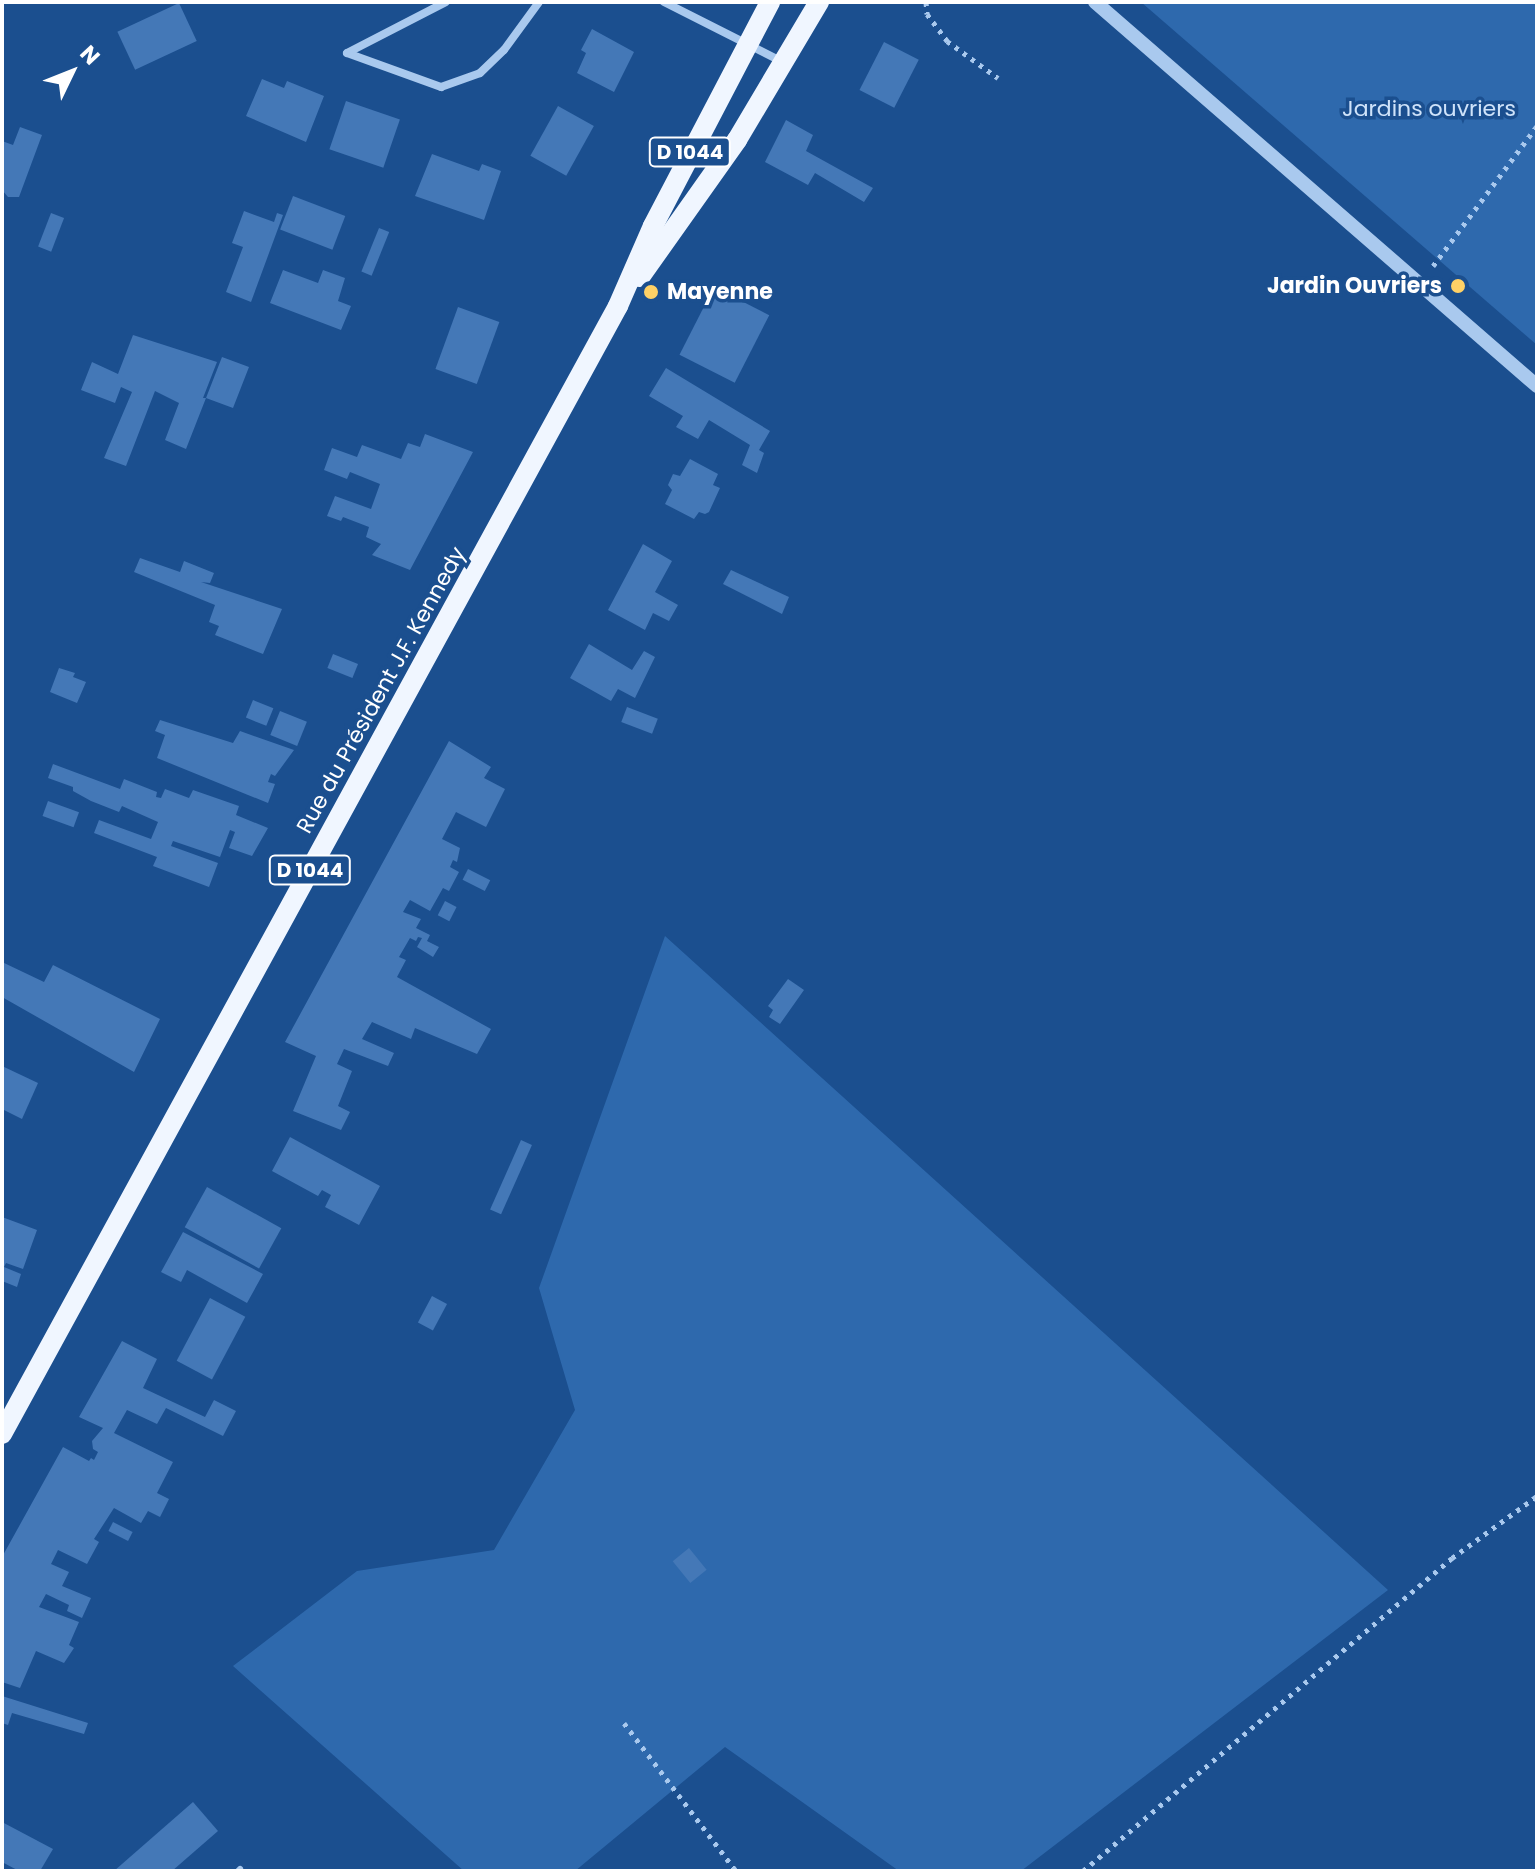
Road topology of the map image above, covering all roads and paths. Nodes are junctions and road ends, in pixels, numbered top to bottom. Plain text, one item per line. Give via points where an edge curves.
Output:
1 (446, 2) edge
2 (539, 2) edge
3 (664, 2) edge
4 (770, 2) edge
5 (819, 2) edge
6 (926, 2) edge
7 (1095, 2) edge
8 (748, 43) junction
9 (783, 62) junction
10 (998, 78) dead end
11 (1537, 126) edge
12 (1418, 283) junction
13 (618, 306) junction
14 (1537, 386) edge
15 (2, 1434) edge
16 (1537, 1496) edge
17 (624, 1723) dead end
18 (736, 1871) edge
19 (1083, 1871) edge

1 - 2 street via 347,53 441,87 480,73
3 - 8 street
4 - 8 main road, Rue du Président J.F. Kennedy / D 1044
5 - 9 main road, Rue du Président J.F. Kennedy / D 1044
6 - 10 path via 927,14 947,41
7 - 12 street
8 - 9 street
8 - 13 main road, Rue du Président J.F. Kennedy / D 1044 via 653,226
9 - 13 main road, Rue du Président J.F. Kennedy / D 1044 via 737,140
11 - 12 path
12 - 14 street
13 - 15 main road, Rue du Président J.F. Kennedy / D 1044
16 - 19 path via 1440,1568
17 - 18 path

